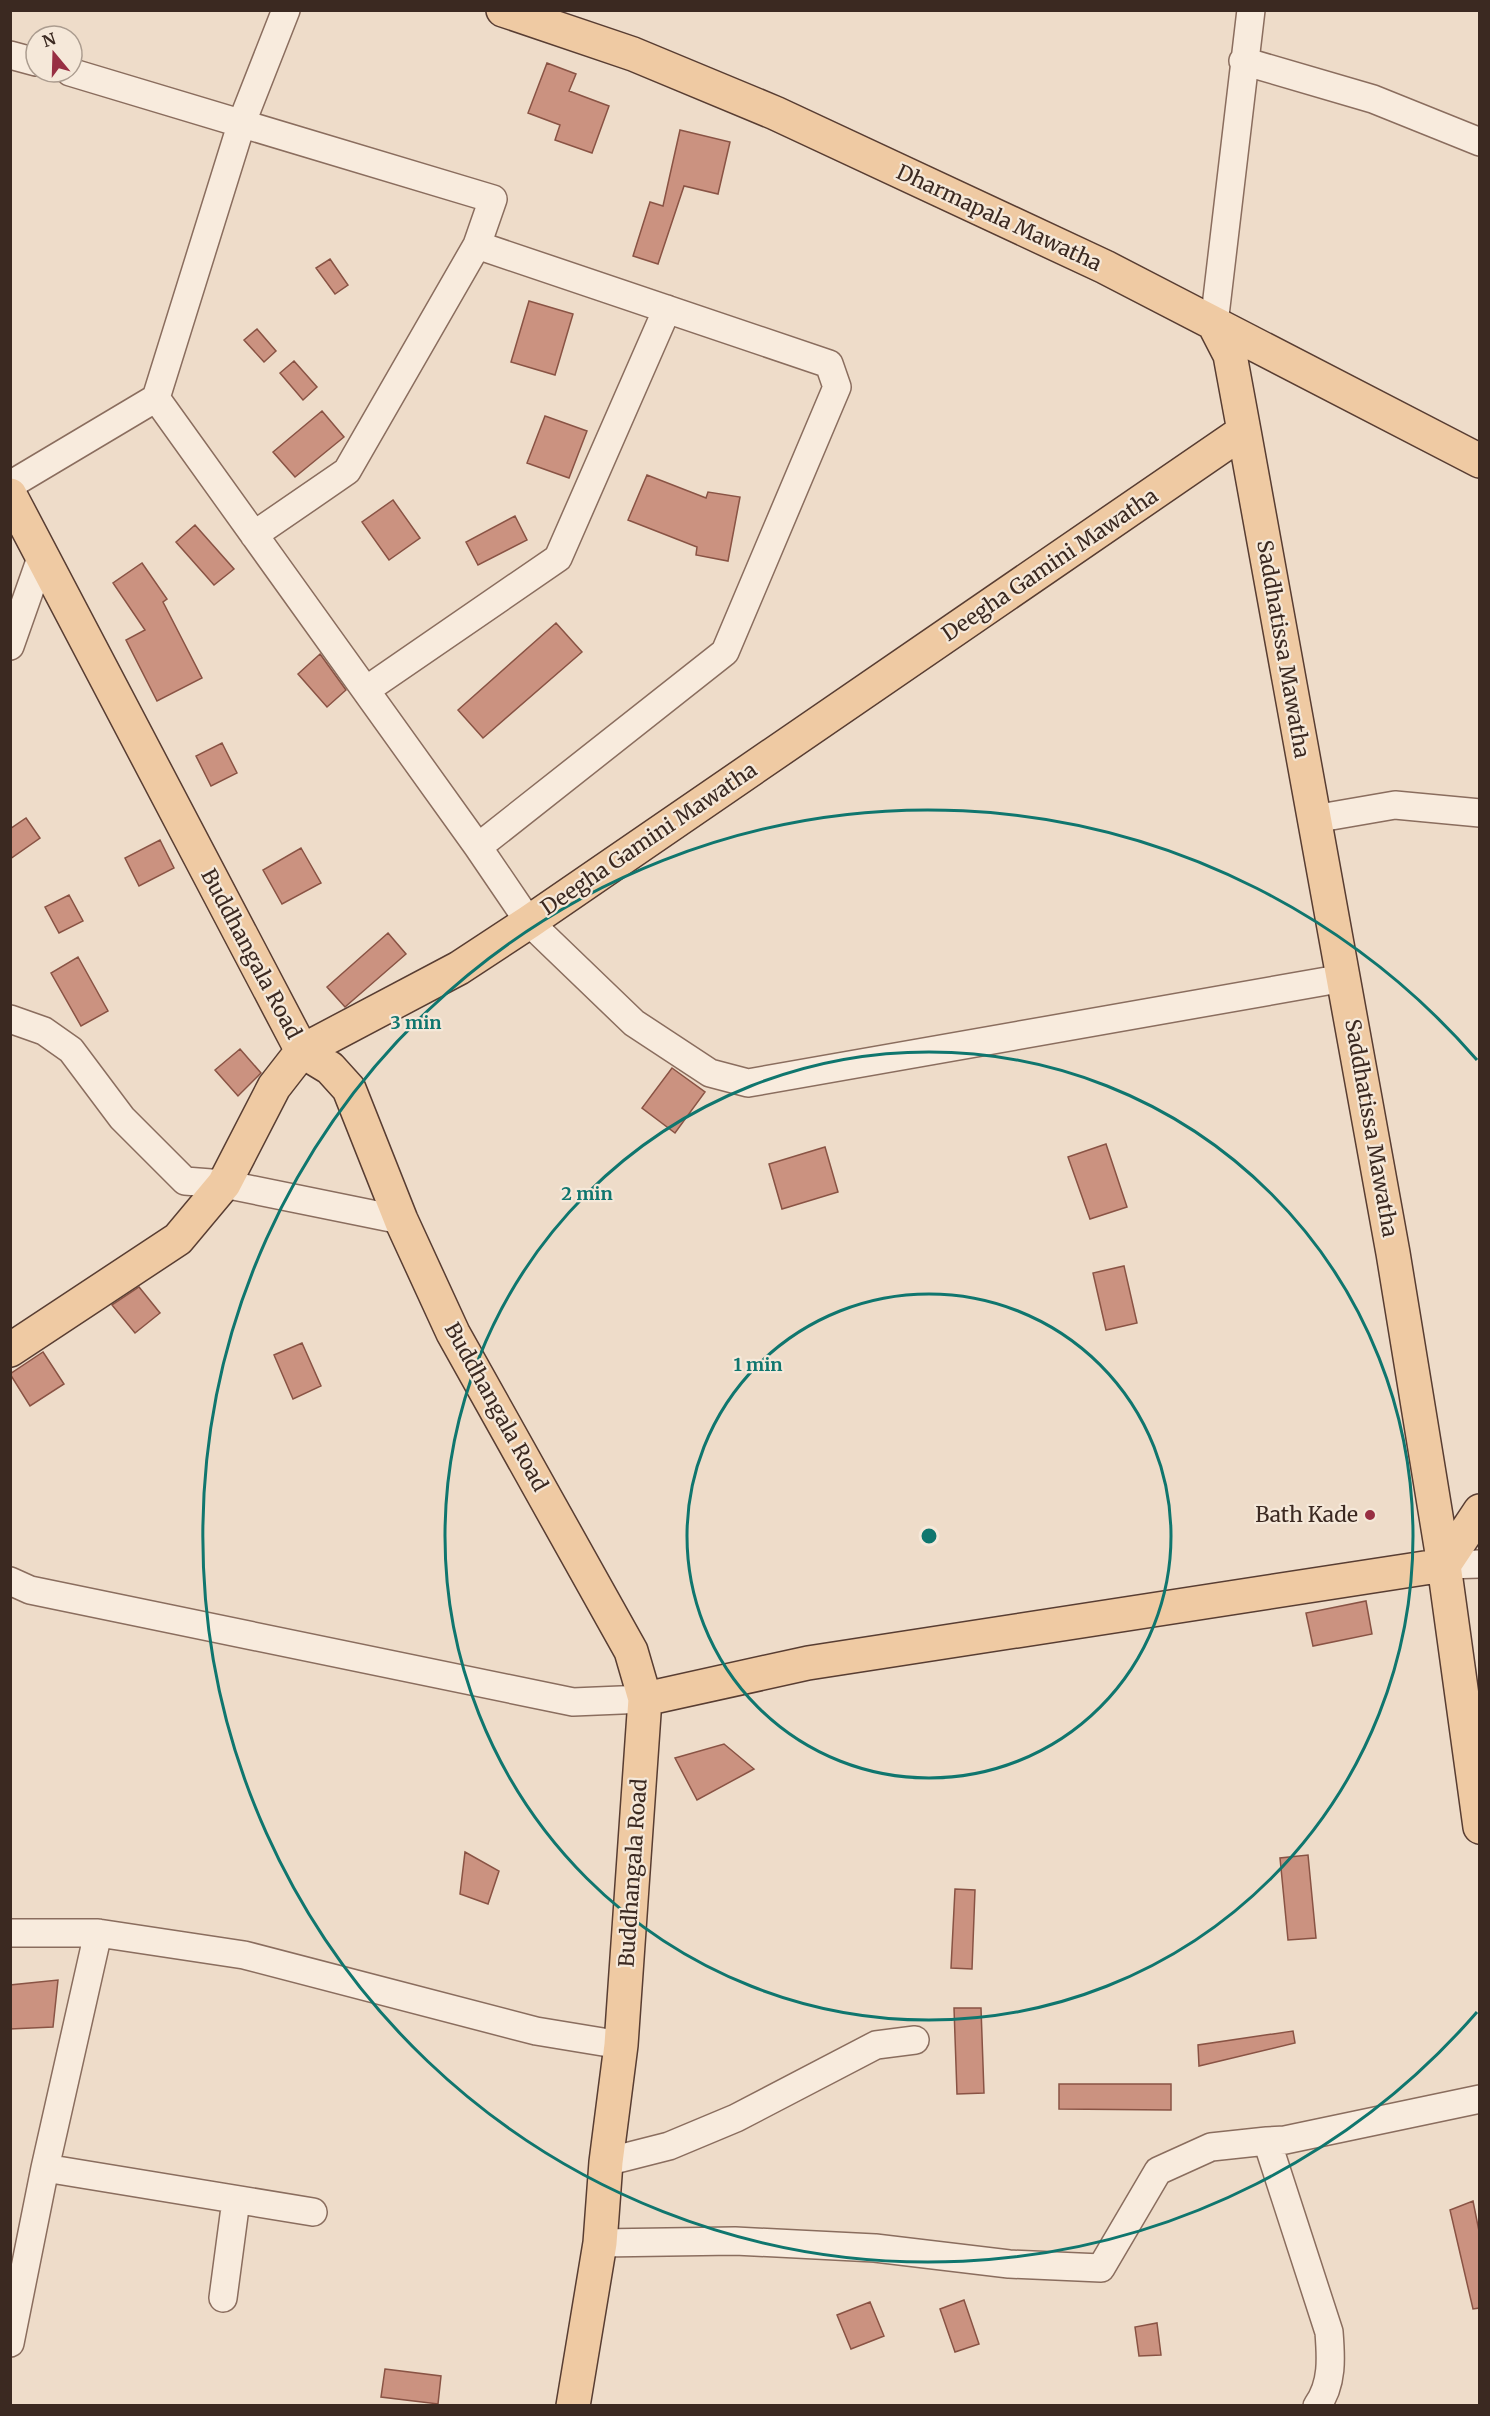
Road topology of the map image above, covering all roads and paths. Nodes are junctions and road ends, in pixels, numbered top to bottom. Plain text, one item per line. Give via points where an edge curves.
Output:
1 (286, 10) edge
2 (503, 10) edge
3 (1251, 10) edge
4 (1244, 61) junction
5 (84, 76) edge
6 (242, 122) junction
7 (1479, 142) edge
8 (477, 245) junction
9 (667, 309) junction
10 (1214, 324) junction
11 (156, 398) junction
12 (1244, 431) junction
13 (1479, 461) edge
14 (10, 484) edge
15 (10, 495) edge
16 (254, 535) junction
17 (41, 558) junction
18 (10, 646) edge
19 (366, 690) junction
20 (1479, 813) edge
21 (1314, 819) junction
22 (478, 847) junction
23 (529, 922) junction
24 (1344, 978) junction
25 (10, 1019) edge
26 (302, 1051) junction
27 (224, 1184) junction
28 (401, 1220) junction
29 (10, 1350) edge
30 (1479, 1510) edge
31 (1444, 1564) junction
32 (1479, 1564) edge
33 (10, 1581) edge
34 (645, 1699) junction
35 (1479, 1827) edge
36 (10, 1933) edge
37 (98, 1933) junction
38 (915, 2040) dead end
39 (621, 2045) junction
40 (1479, 2099) edge
41 (1267, 2141) junction
42 (606, 2162) junction
43 (45, 2168) junction
44 (236, 2200) junction
45 (313, 2212) dead end
46 (600, 2242) junction
47 (224, 2298) dead end
48 (10, 2343) edge
49 (573, 2406) edge
50 (1317, 2406) edge

1 - 6 street
2 - 10 main road, Dharmapala Mawatha via 633,54 775,113 1105,267
3 - 4 street
4 - 7 street via 1373,99
4 - 10 street
5 - 6 street
6 - 8 street via 493,199
6 - 11 street
8 - 9 street
8 - 16 street via 347,471
9 - 19 street via 558,558
9 - 22 street via 829,364 837,387 725,652
10 - 12 main road via 1230,356
10 - 13 main road, Dharmapala Mawatha
11 - 14 street
11 - 16 street
12 - 21 main road, Saddhatissa Mawatha
12 - 23 main road, Deegha Gamini Mawatha
15 - 17 main road, Buddhangala Road
16 - 19 street
17 - 18 street
17 - 26 main road, Buddhangala Road
19 - 22 street
20 - 21 street via 1395,805
21 - 24 main road, Saddhatissa Mawatha
22 - 23 street
23 - 24 street via 634,1023 710,1073 748,1083
23 - 26 main road, Deegha Gamini Mawatha via 459,968
24 - 31 main road, Saddhatissa Mawatha
25 - 27 street via 44,1031 71,1050 122,1118 185,1181
26 - 27 main road, Deegha Gamini Mawatha via 274,1087
26 - 28 main road, Buddhangala Road via 330,1068 350,1089
27 - 28 street
27 - 29 main road, Deegha Gamini Mawatha via 178,1239
28 - 34 main road, Buddhangala Road via 453,1333 631,1651
30 - 31 main road
31 - 32 street
31 - 34 main road via 808,1663
31 - 35 main road, Saddhatissa Mawatha
33 - 34 street via 30,1590 573,1702
34 - 39 main road, Buddhangala Road
36 - 37 street
37 - 39 street via 244,1954 536,2031
37 - 43 street
38 - 42 street via 876,2045 736,2118 669,2146
39 - 42 main road, Buddhangala Road
40 - 41 street
41 - 46 street via 1210,2147 1158,2171 1101,2268 1009,2264 875,2248 735,2241
41 - 50 street via 1329,2332 1332,2364
42 - 46 main road, Buddhangala Road
43 - 44 street
43 - 48 street
44 - 45 street
44 - 47 street
46 - 49 main road, Buddhangala Road

